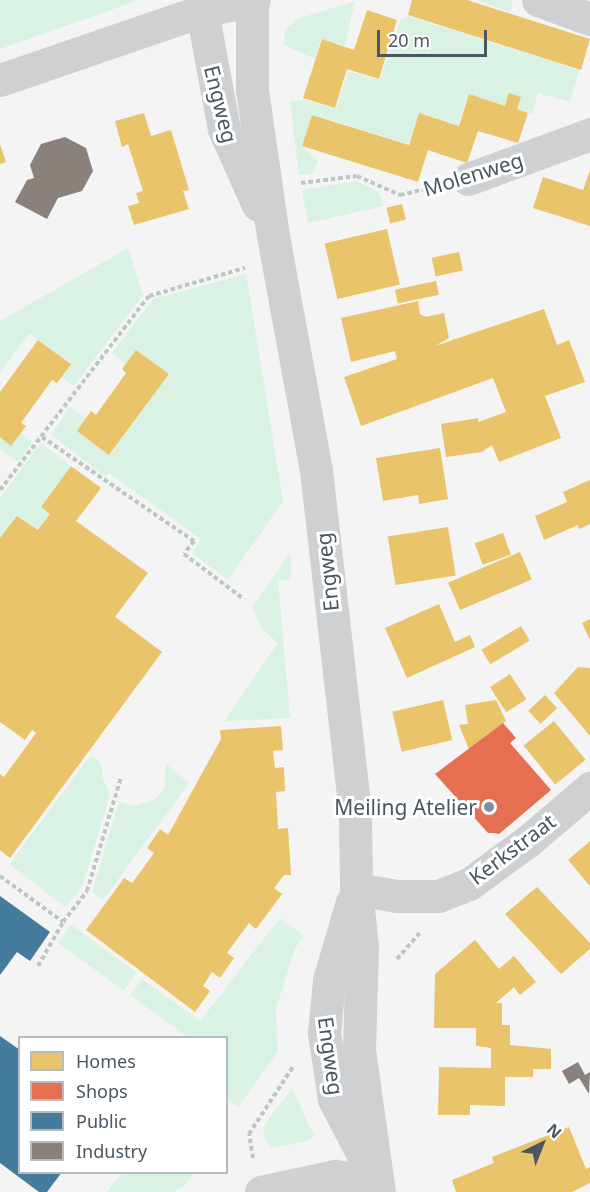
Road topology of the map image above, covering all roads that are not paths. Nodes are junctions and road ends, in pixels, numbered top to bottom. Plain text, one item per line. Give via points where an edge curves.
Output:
1 (252, 0) edge
2 (538, 0) edge
3 (201, 6) edge
4 (590, 19) edge
5 (0, 80) edge
6 (590, 134) edge
7 (468, 179) road end
8 (275, 248) junction
9 (590, 788) edge
10 (356, 889) junction
11 (378, 1187) edge
12 (264, 1191) edge

1 - 3 street
1 - 8 street, Engweg via 252,90
2 - 4 street
3 - 5 street
3 - 8 street, Engweg via 224,129
6 - 7 street, Molenweg
8 - 10 street, Engweg via 316,470 355,814
9 - 10 street, Kerkstraat via 469,884 438,896 397,896
10 - 11 street, Engweg via 362,947 359,1050
11 - 12 street via 336,1176

